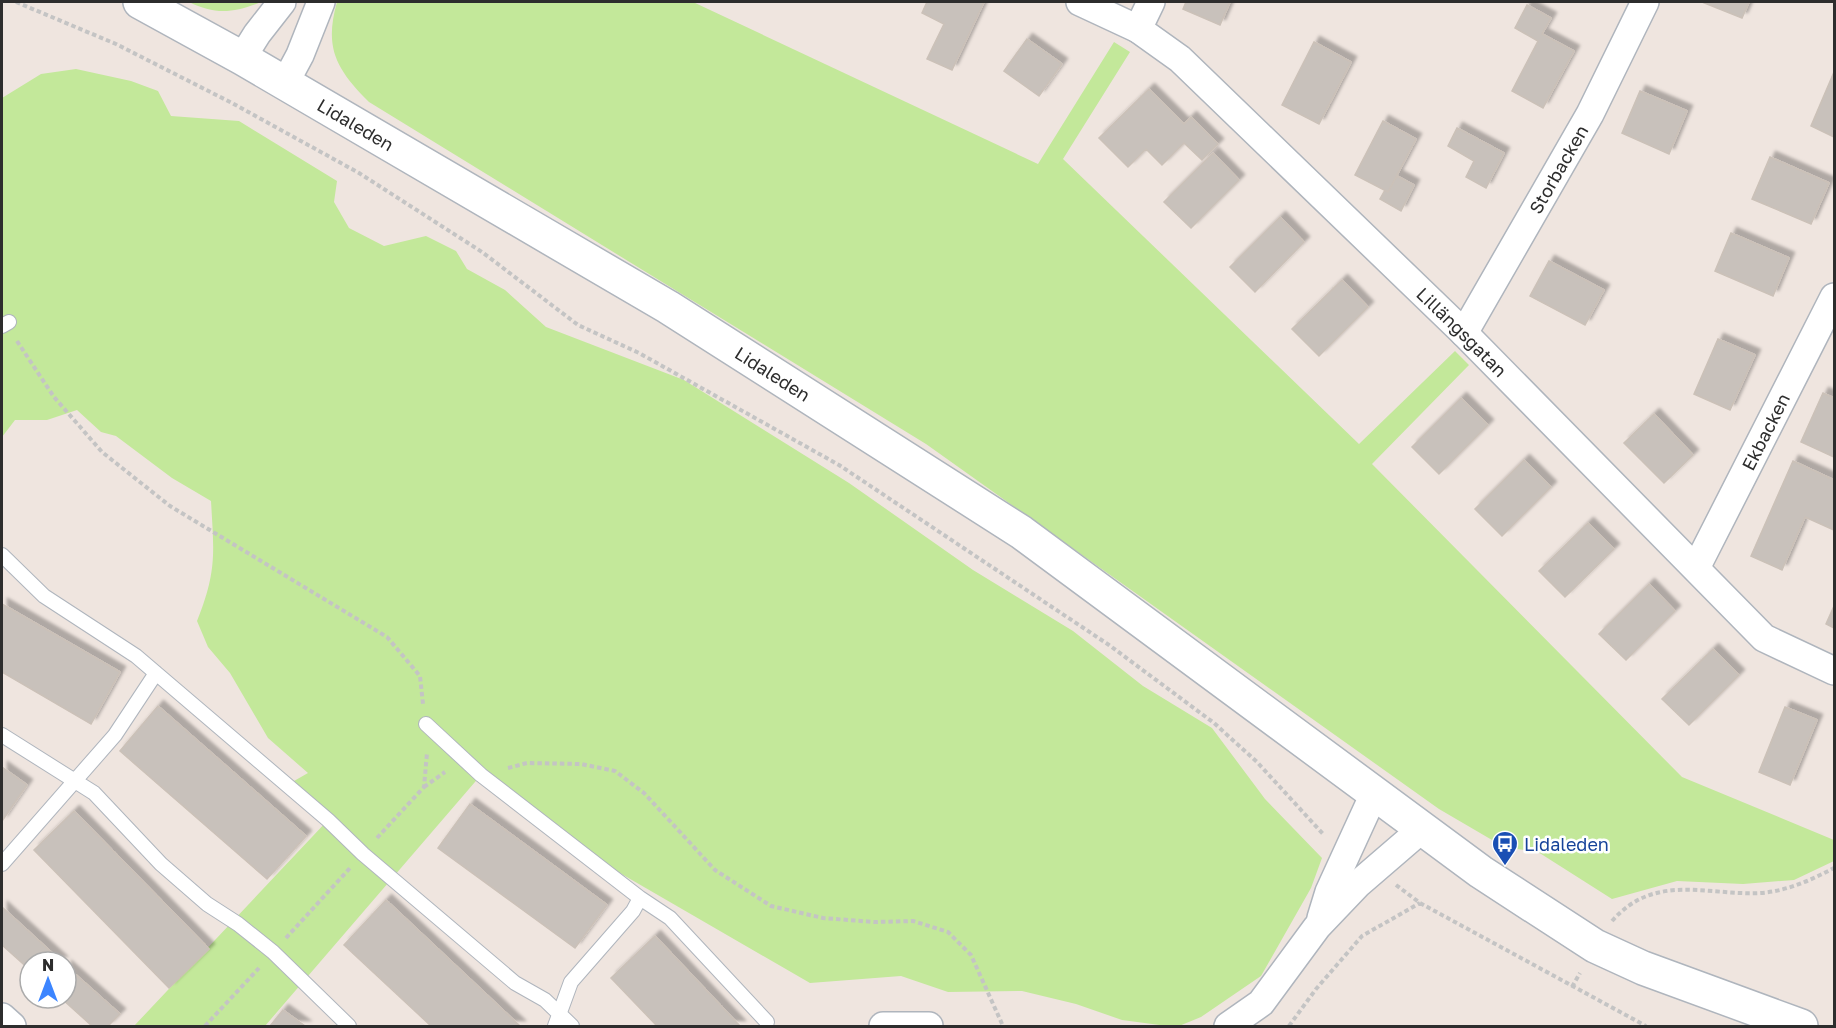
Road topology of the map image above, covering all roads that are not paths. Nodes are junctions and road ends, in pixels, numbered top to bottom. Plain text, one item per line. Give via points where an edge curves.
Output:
1 (140, 2) edge
2 (282, 2) edge
3 (321, 2) edge
4 (1080, 2) edge
5 (1151, 2) edge
6 (1645, 2) edge
7 (1138, 30) junction
8 (242, 58) junction
9 (285, 83) junction
10 (1834, 297) edge
11 (1464, 333) junction
12 (2, 555) edge
13 (1696, 568) junction
14 (1834, 671) edge
15 (156, 673) junction
16 (426, 724) road end
17 (2, 735) edge
18 (74, 780) junction
19 (1374, 794) junction
20 (1423, 828) junction
21 (2, 864) edge
22 (640, 898) junction
23 (1317, 927) junction
24 (2, 1017) edge
25 (557, 1021) edge
26 (767, 1022) dead end
27 (12, 1026) edge
28 (350, 1026) edge
29 (572, 1026) edge
30 (883, 1026) edge
31 (929, 1026) edge
32 (1227, 1026) edge
33 (1801, 1026) edge

1 - 8 street, Lidaleden
2 - 8 street
3 - 9 street
4 - 7 street, Lillängsgatan
5 - 7 street
6 - 11 street, Storbacken via 1590,114
7 - 11 street, Lillängsgatan via 1180,59
8 - 9 street, Lidaleden
9 - 19 street, Lidaleden via 668,307 1021,532
10 - 13 street, Ekbacken
11 - 13 street, Lillängsgatan
12 - 15 lane via 44,596
13 - 14 street, Lillängsgatan via 1764,638
15 - 18 lane via 116,735
15 - 25 lane via 515,982 545,1000
16 - 22 lane via 481,775
17 - 18 lane
18 - 21 lane
18 - 28 lane via 94,793 161,864 273,952
19 - 20 street, Lidaleden
19 - 23 street
20 - 23 street via 1358,884
20 - 33 street, Lidaleden via 1481,872 1600,937 1643,968
22 - 25 lane via 571,982
22 - 26 lane via 670,918
23 - 32 street via 1261,1003
24 - 27 street
25 - 29 lane
30 - 31 street

